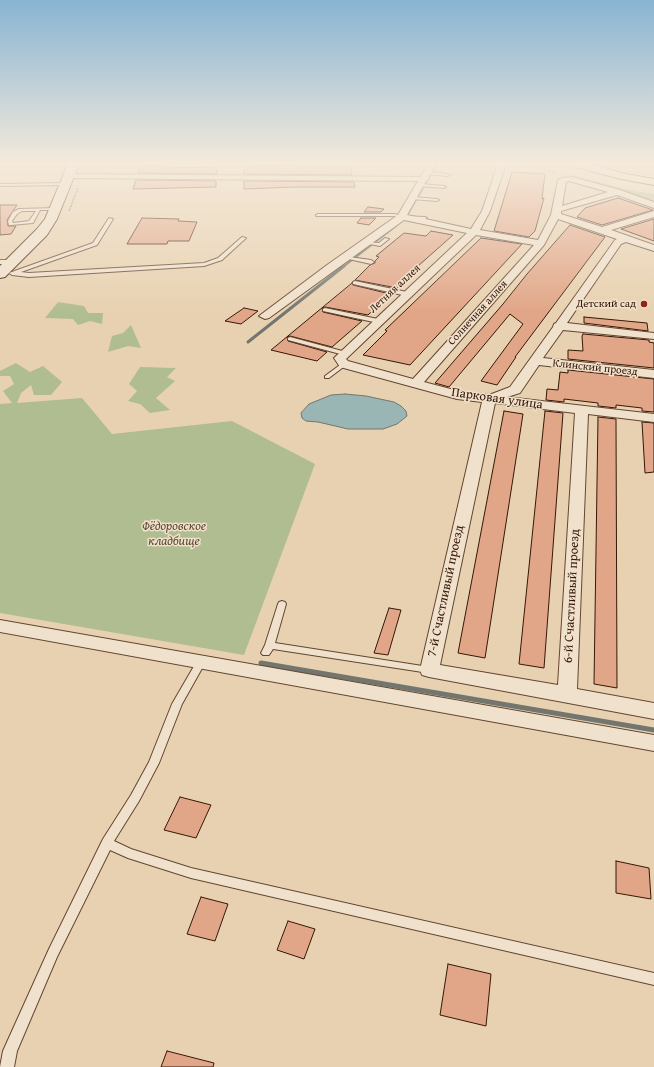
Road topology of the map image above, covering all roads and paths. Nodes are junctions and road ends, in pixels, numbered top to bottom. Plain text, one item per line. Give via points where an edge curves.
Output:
1 (15, 214) edge
2 (36, 214) edge
3 (52, 214) edge
4 (404, 214) edge
5 (484, 214) edge
6 (555, 214) edge
7 (561, 214) edge
8 (654, 214) edge
9 (318, 215) dead end
10 (402, 217) junction
11 (111, 218) dead end
12 (425, 218) dead end
13 (603, 230) junction
14 (474, 232) junction
15 (244, 238) dead end
16 (387, 238) dead end
17 (627, 238) junction
18 (366, 243) junction
19 (541, 243) junction
20 (654, 248) edge
21 (344, 257) junction
22 (371, 262) dead end
23 (5, 269) edge
24 (355, 283) dead end
25 (407, 294) junction
26 (325, 310) dead end
27 (265, 316) dead end
28 (378, 321) junction
29 (558, 326) junction
30 (654, 336) edge
31 (290, 340) dead end
32 (344, 359) junction
33 (536, 362) junction
34 (654, 374) edge
35 (327, 377) dead end
36 (415, 384) junction
37 (489, 399) junction
38 (582, 410) junction
39 (654, 418) edge
40 (282, 604) dead end
41 (0, 626) edge
42 (200, 663) junction
43 (429, 670) junction
44 (566, 694) junction
45 (654, 711) edge
46 (654, 744) edge
47 (107, 843) junction
48 (654, 979) edge
49 (7, 1067) edge

1 - 2 lane via 11,224 31,222
3 - 23 main road via 42,232
4 - 10 street
5 - 14 street, Летняя аллея
6 - 19 street, Солнечная аллея
7 - 13 street
8 - 13 street
9 - 10 lane
10 - 12 lane
10 - 14 street
10 - 18 street
11 - 23 lane via 95,244 36,266
13 - 17 street
14 - 19 street
14 - 25 street, Летняя аллея
15 - 23 lane via 220,259 204,264 43,274
16 - 18 lane via 380,245
17 - 20 street
17 - 29 street via 618,242
18 - 21 street
19 - 36 street, Солнечная аллея
21 - 22 lane
21 - 27 street
24 - 25 lane
25 - 28 street, Летняя аллея
26 - 28 lane
28 - 32 street, Летняя аллея
29 - 30 street
29 - 33 street
31 - 32 lane
32 - 35 lane
32 - 36 street, Парковая улица
33 - 34 street, Клинский проезд
33 - 37 street via 515,390
36 - 37 street, Парковая улица via 457,395
37 - 38 street, Парковая улица
37 - 43 street, 7-й Счастливый проезд
38 - 39 street, Парковая улица
38 - 44 street, 6-й Счастливый проезд
40 - 43 lane via 268,649
41 - 42 street
42 - 46 street
42 - 47 lane via 177,704 154,763
43 - 44 street, 7-й Счастливый проезд
44 - 45 street
47 - 48 lane via 128,853 191,873
47 - 49 lane via 52,953 10,1051

